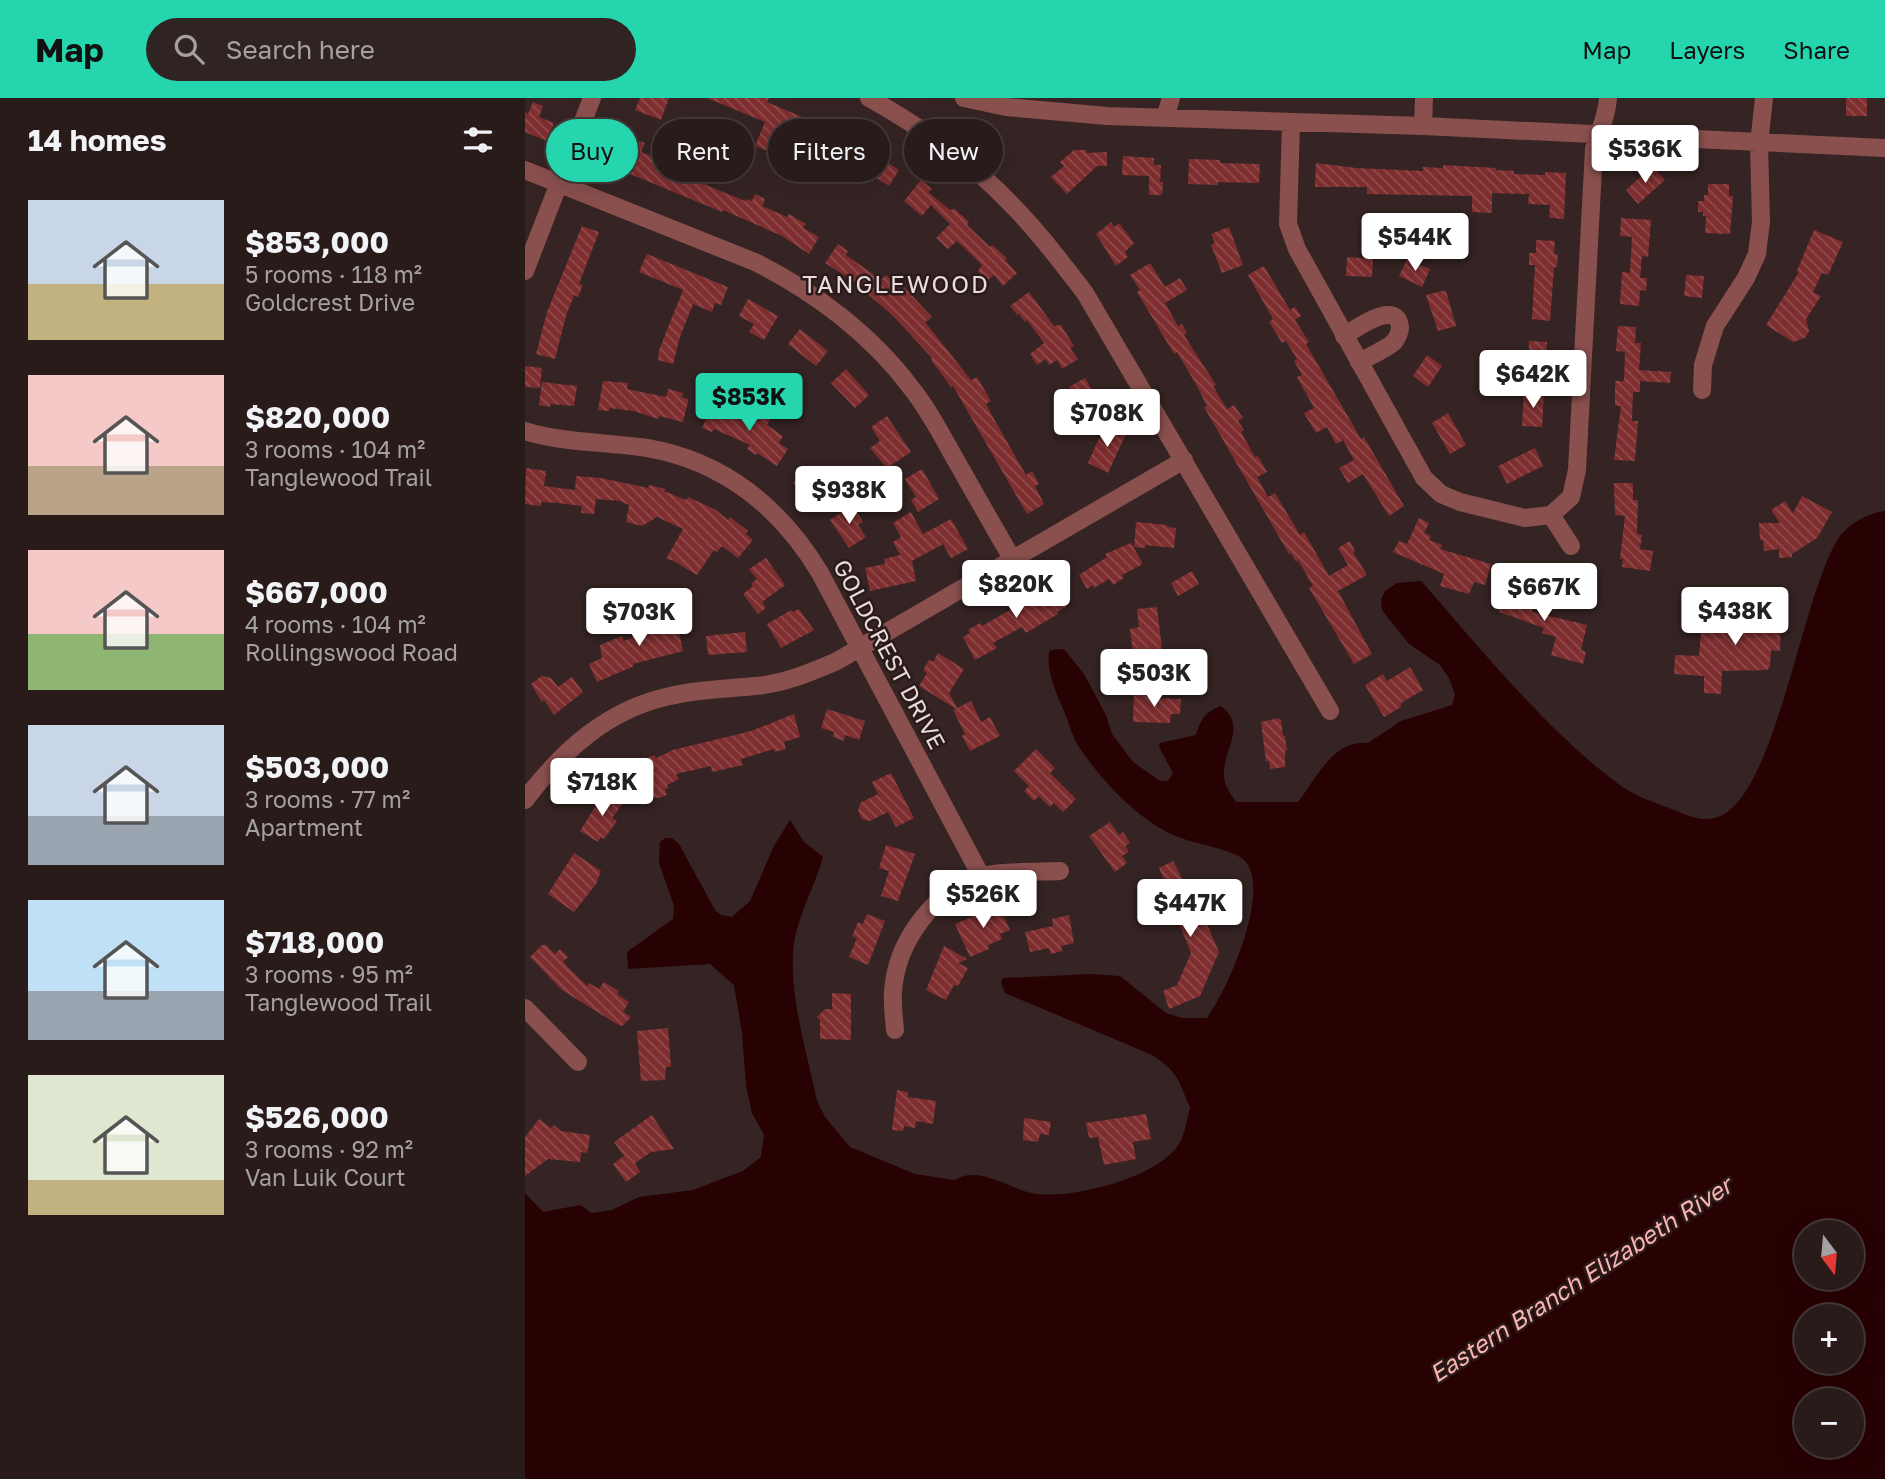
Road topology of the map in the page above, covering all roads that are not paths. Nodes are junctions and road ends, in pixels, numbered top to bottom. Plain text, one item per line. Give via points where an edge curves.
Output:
1 (592, 98) edge
2 (869, 98) edge
3 (964, 98) edge
4 (1171, 98) edge
5 (1424, 98) edge
6 (1608, 98) edge
7 (1764, 98) edge
8 (1165, 118) junction
9 (1291, 122) junction
10 (1423, 126) junction
11 (1598, 134) junction
12 (1759, 144) junction
13 (1885, 149) edge
14 (525, 170) edge
15 (560, 183) junction
16 (525, 271) edge
17 (1344, 336) junction
18 (1359, 362) junction
19 (1702, 390) dead end
20 (525, 432) edge
21 (1184, 460) junction
22 (1551, 515) junction
23 (1571, 546) dead end
24 (1013, 560) junction
25 (860, 647) junction
26 (1330, 711) dead end
27 (525, 800) edge
28 (1061, 871) dead end
29 (981, 876) junction
30 (525, 1008) edge
31 (895, 1030) dead end
32 (578, 1062) dead end

1 - 15 street
2 - 21 street via 957,156 1009,201 1048,244 1099,313
3 - 8 street via 1006,107
4 - 8 street
5 - 10 street
6 - 11 street via 1604,126
7 - 12 street
8 - 9 street
9 - 10 street
9 - 17 street via 1288,224 1297,250
10 - 11 street
11 - 12 street
11 - 22 street via 1584,298 1577,470 1571,497
12 - 13 street
12 - 19 street via 1757,254 1715,326 1703,365
14 - 15 street
15 - 16 street
15 - 24 street via 755,262 827,304 912,389
17 - 18 street
17 - 18 street via 1383,315 1399,322 1393,342
18 - 22 street via 1424,478 1441,494 1525,519
20 - 25 street, GOLDCREST DRIVE via 670,453 712,469 754,494 807,552
21 - 24 street
21 - 26 street
22 - 23 street
24 - 25 street
25 - 27 street via 799,677 669,696 635,707 574,744
25 - 29 street, GOLDCREST DRIVE
28 - 29 street
29 - 31 street via 947,894 920,920 901,954 893,991
30 - 32 street

